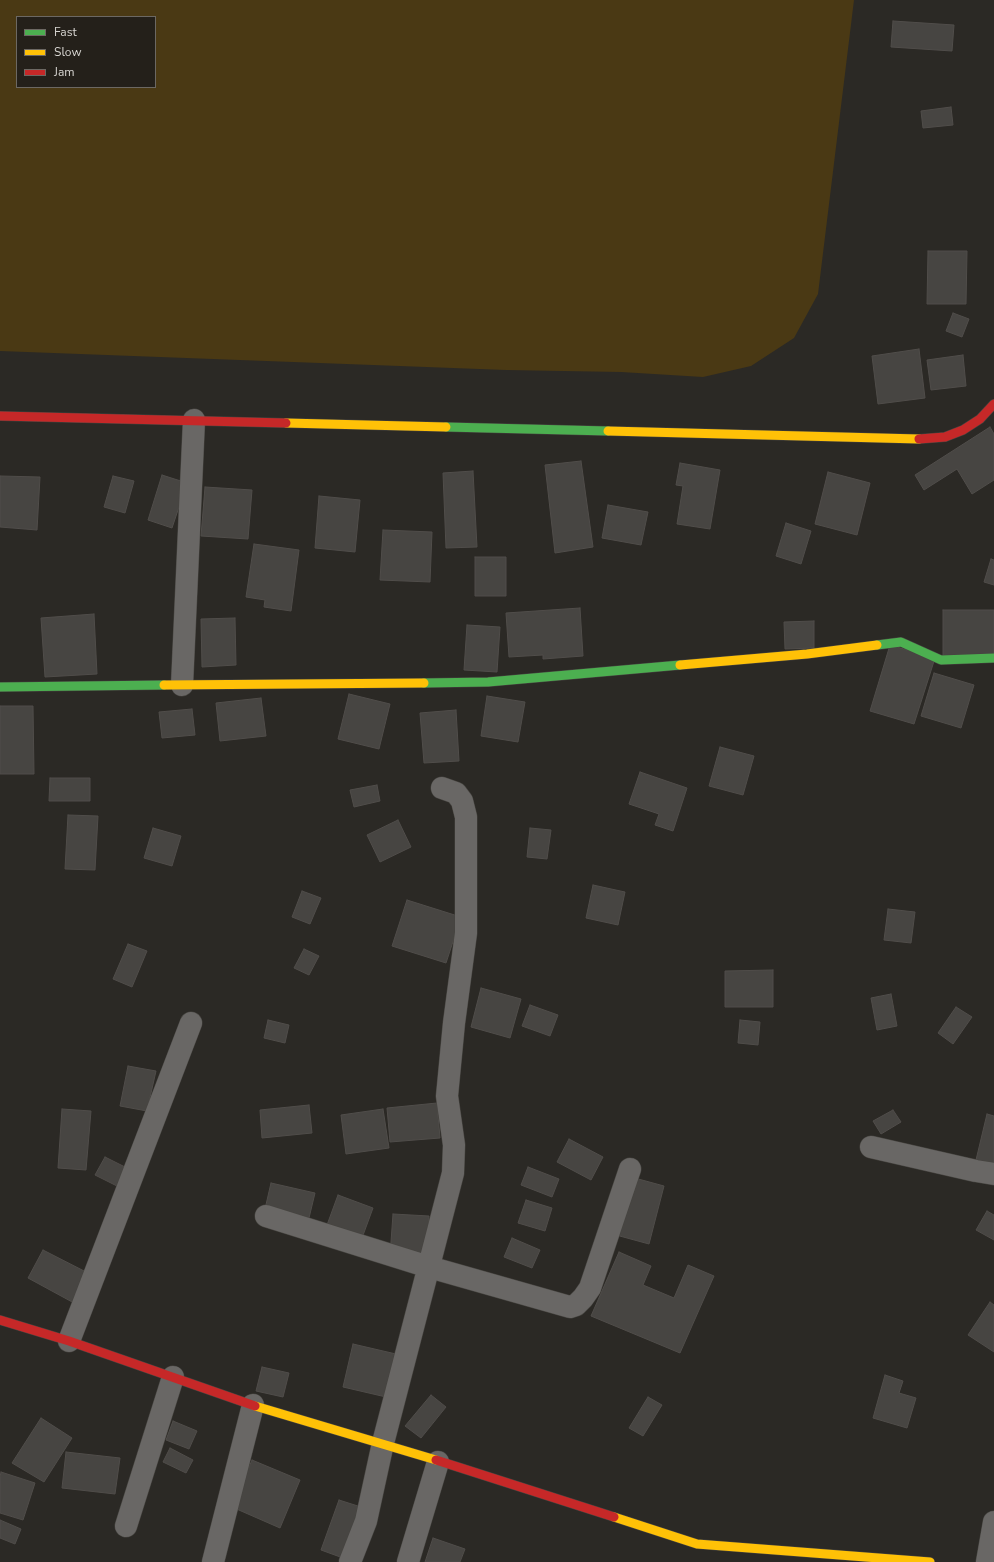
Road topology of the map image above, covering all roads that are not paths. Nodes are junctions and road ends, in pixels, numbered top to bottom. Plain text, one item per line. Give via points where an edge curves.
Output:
1 (994, 404) edge
2 (0, 416) edge
3 (194, 420) junction
4 (994, 658) edge
5 (182, 685) junction
6 (0, 687) edge
7 (442, 788) dead end
8 (191, 1023) dead end
9 (871, 1147) dead end
10 (630, 1169) dead end
11 (994, 1174) edge
12 (266, 1216) dead end
13 (429, 1267) junction
14 (0, 1320) edge
15 (69, 1341) junction
16 (173, 1377) junction
17 (254, 1405) junction
18 (383, 1443) junction
19 (438, 1462) junction
20 (994, 1522) edge
21 (126, 1526) dead end
22 (213, 1562) edge
23 (350, 1562) edge
24 (408, 1562) edge
25 (930, 1562) edge
26 (987, 1562) edge

1 - 3 street via 980,419 963,430 945,437 910,439
2 - 3 street
3 - 5 street
4 - 5 street via 940,660 901,642 807,654 488,682
5 - 6 street
7 - 13 street via 456,793 462,801 466,818 466,933 447,1096 454,1145 453,1173
8 - 15 street
9 - 11 street
10 - 13 street via 590,1288 576,1305 570,1307
12 - 13 street
13 - 18 street
14 - 15 street
15 - 16 street
16 - 17 street
16 - 21 street
17 - 18 street
17 - 22 street
18 - 19 street
18 - 23 street via 366,1521
19 - 24 street
19 - 25 street via 697,1544
20 - 26 street

